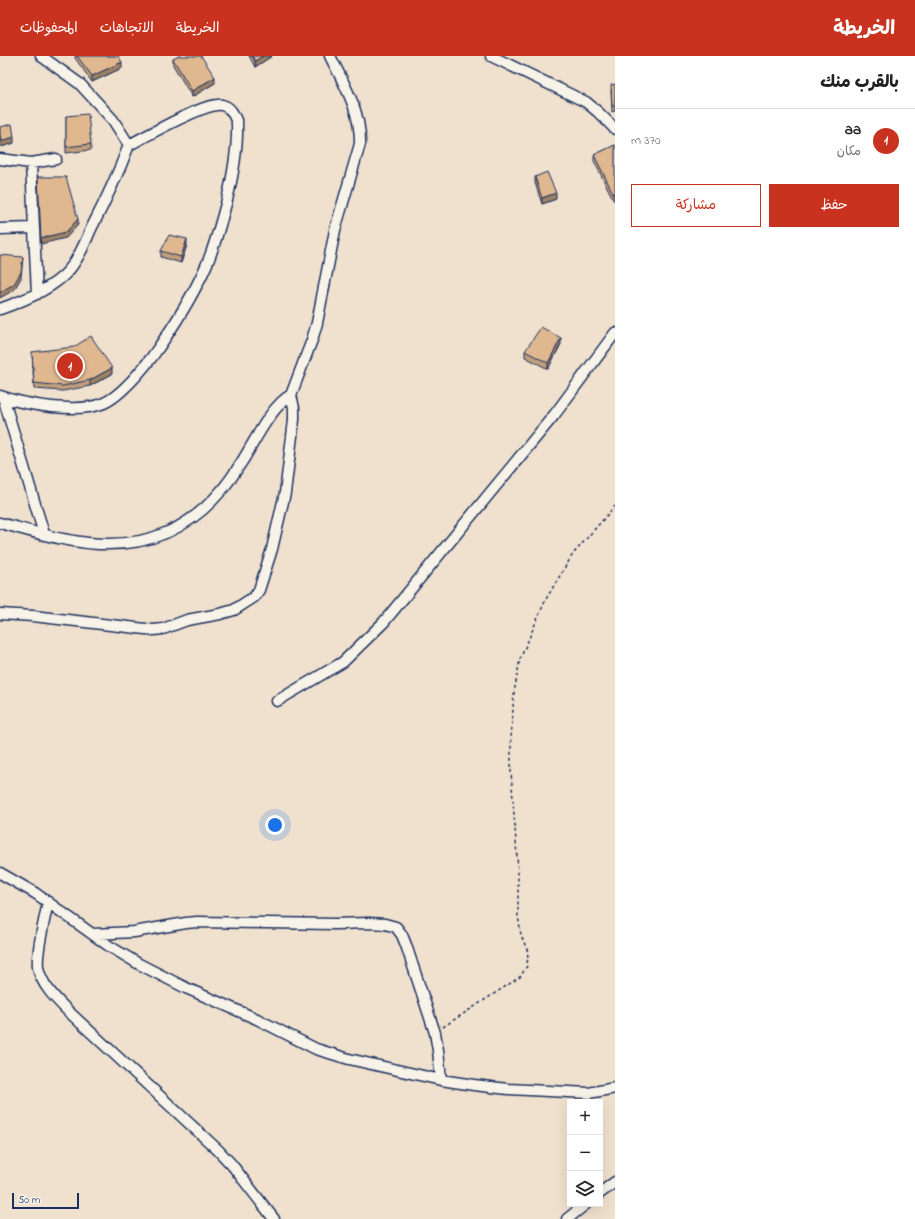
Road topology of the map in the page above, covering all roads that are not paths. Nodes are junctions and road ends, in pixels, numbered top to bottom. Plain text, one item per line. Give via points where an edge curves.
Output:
1 (41, 56) edge
2 (330, 56) edge
3 (491, 56) edge
4 (615, 129) edge
5 (129, 145) junction
6 (0, 159) edge
7 (56, 159) dead end
8 (31, 163) junction
9 (34, 228) junction
10 (0, 229) edge
11 (37, 294) junction
12 (0, 309) edge
13 (615, 333) edge
14 (291, 395) junction
15 (2, 397) edge
16 (0, 523) edge
17 (44, 534) junction
18 (0, 614) edge
19 (277, 701) dead end
20 (0, 873) edge
21 (48, 902) junction
22 (93, 934) junction
23 (441, 1080) junction
24 (615, 1088) edge
25 (615, 1182) edge
26 (603, 1191) edge
27 (582, 1207) edge
28 (274, 1219) edge
29 (567, 1219) edge

1 - 5 street via 80,84 113,120
2 - 14 street via 355,108 360,144 335,230 317,323
3 - 4 street via 586,102
5 - 11 street via 104,202 69,270
5 - 15 street via 211,106 226,106 235,116 237,132 232,179 206,266 157,350 126,386 104,403 76,408 54,408
6 - 8 street
7 - 8 street
8 - 9 street
9 - 10 street
9 - 11 street
11 - 12 street
13 - 19 street via 555,414 383,623 343,662
14 - 17 street via 274,411 237,470 210,505 176,528 160,535 123,544 69,540
14 - 18 street via 294,420 285,493 268,562 259,590 254,597 234,610 154,630
15 - 17 street
16 - 17 street
20 - 21 street
21 - 22 street
21 - 28 street via 38,965 50,991 218,1150
22 - 23 street via 139,964 316,1049
22 - 23 street via 134,932 186,922 389,925 398,930 406,945 435,1033
23 - 24 street via 508,1089 590,1093
25 - 26 street
27 - 29 street

